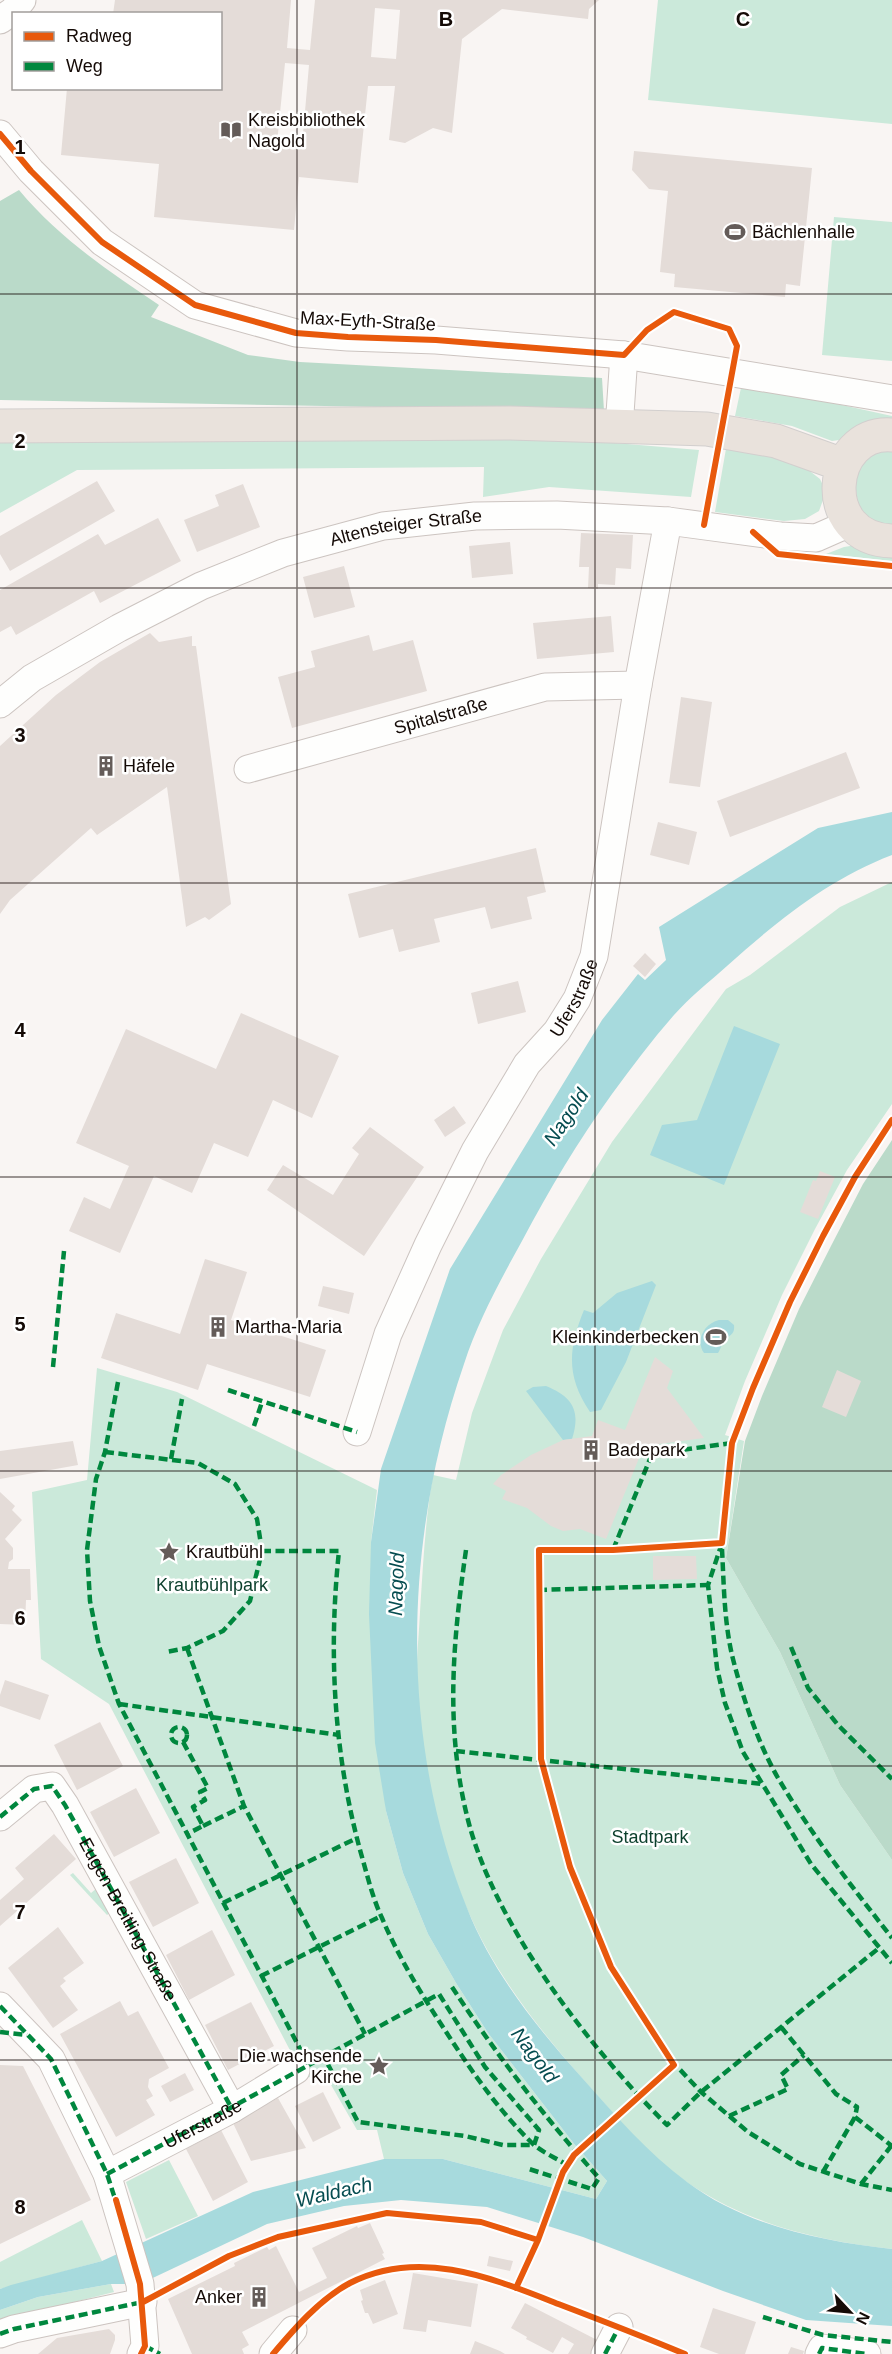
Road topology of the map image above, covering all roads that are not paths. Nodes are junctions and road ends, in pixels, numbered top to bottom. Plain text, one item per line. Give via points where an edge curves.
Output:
1 (22, 0) edge
2 (0, 20) edge
3 (0, 134) edge
4 (624, 355) junction
5 (892, 399) edge
6 (0, 426) edge
7 (619, 428) junction
8 (892, 435) edge
9 (843, 465) junction
10 (669, 521) junction
11 (850, 523) junction
12 (892, 541) edge
13 (638, 685) junction
14 (0, 704) edge
15 (248, 769) dead end
16 (357, 1432) dead end
17 (0, 1817) edge
18 (0, 1997) edge
19 (0, 2007) edge
20 (0, 2032) edge
21 (27, 2035) junction
22 (296, 2070) dead end
23 (232, 2109) junction
24 (107, 2174) junction
25 (141, 2293) junction
26 (619, 2327) dead end
27 (293, 2330) dead end
28 (0, 2334) edge
29 (149, 2351) edge
30 (273, 2354) edge
31 (605, 2354) edge
32 (819, 2354) edge
33 (867, 2354) edge

1 - 2 street
3 - 4 street, Max-Eyth-Straße via 102,242 195,305 296,333
4 - 5 street, Max-Eyth-Straße
4 - 7 street
6 - 7 main road via 510,423
7 - 9 main road via 707,429 776,441
8 - 9 main road via 869,439 853,450
9 - 11 main road via 838,495
10 - 11 street, Altensteiger Straße via 816,538
10 - 13 street, Uferstraße
10 - 14 street, Altensteiger Straße via 557,515 475,516 383,526 283,553 201,586 119,628 32,678
11 - 12 main road via 864,534
13 - 15 street, Spitalstraße via 545,687
13 - 16 street, Uferstraße via 594,956 577,999 527,1064 475,1151 433,1234 388,1334
17 - 23 street, Eugen-Breitling-Straße via 34,1789 52,1786
18 - 19 street
19 - 21 street
20 - 21 street
21 - 24 street via 51,2059
22 - 23 street, Uferstraße
23 - 24 street, Uferstraße
24 - 25 street
25 - 28 street
25 - 29 street
26 - 31 street
27 - 30 street
32 - 33 street via 822,2348

